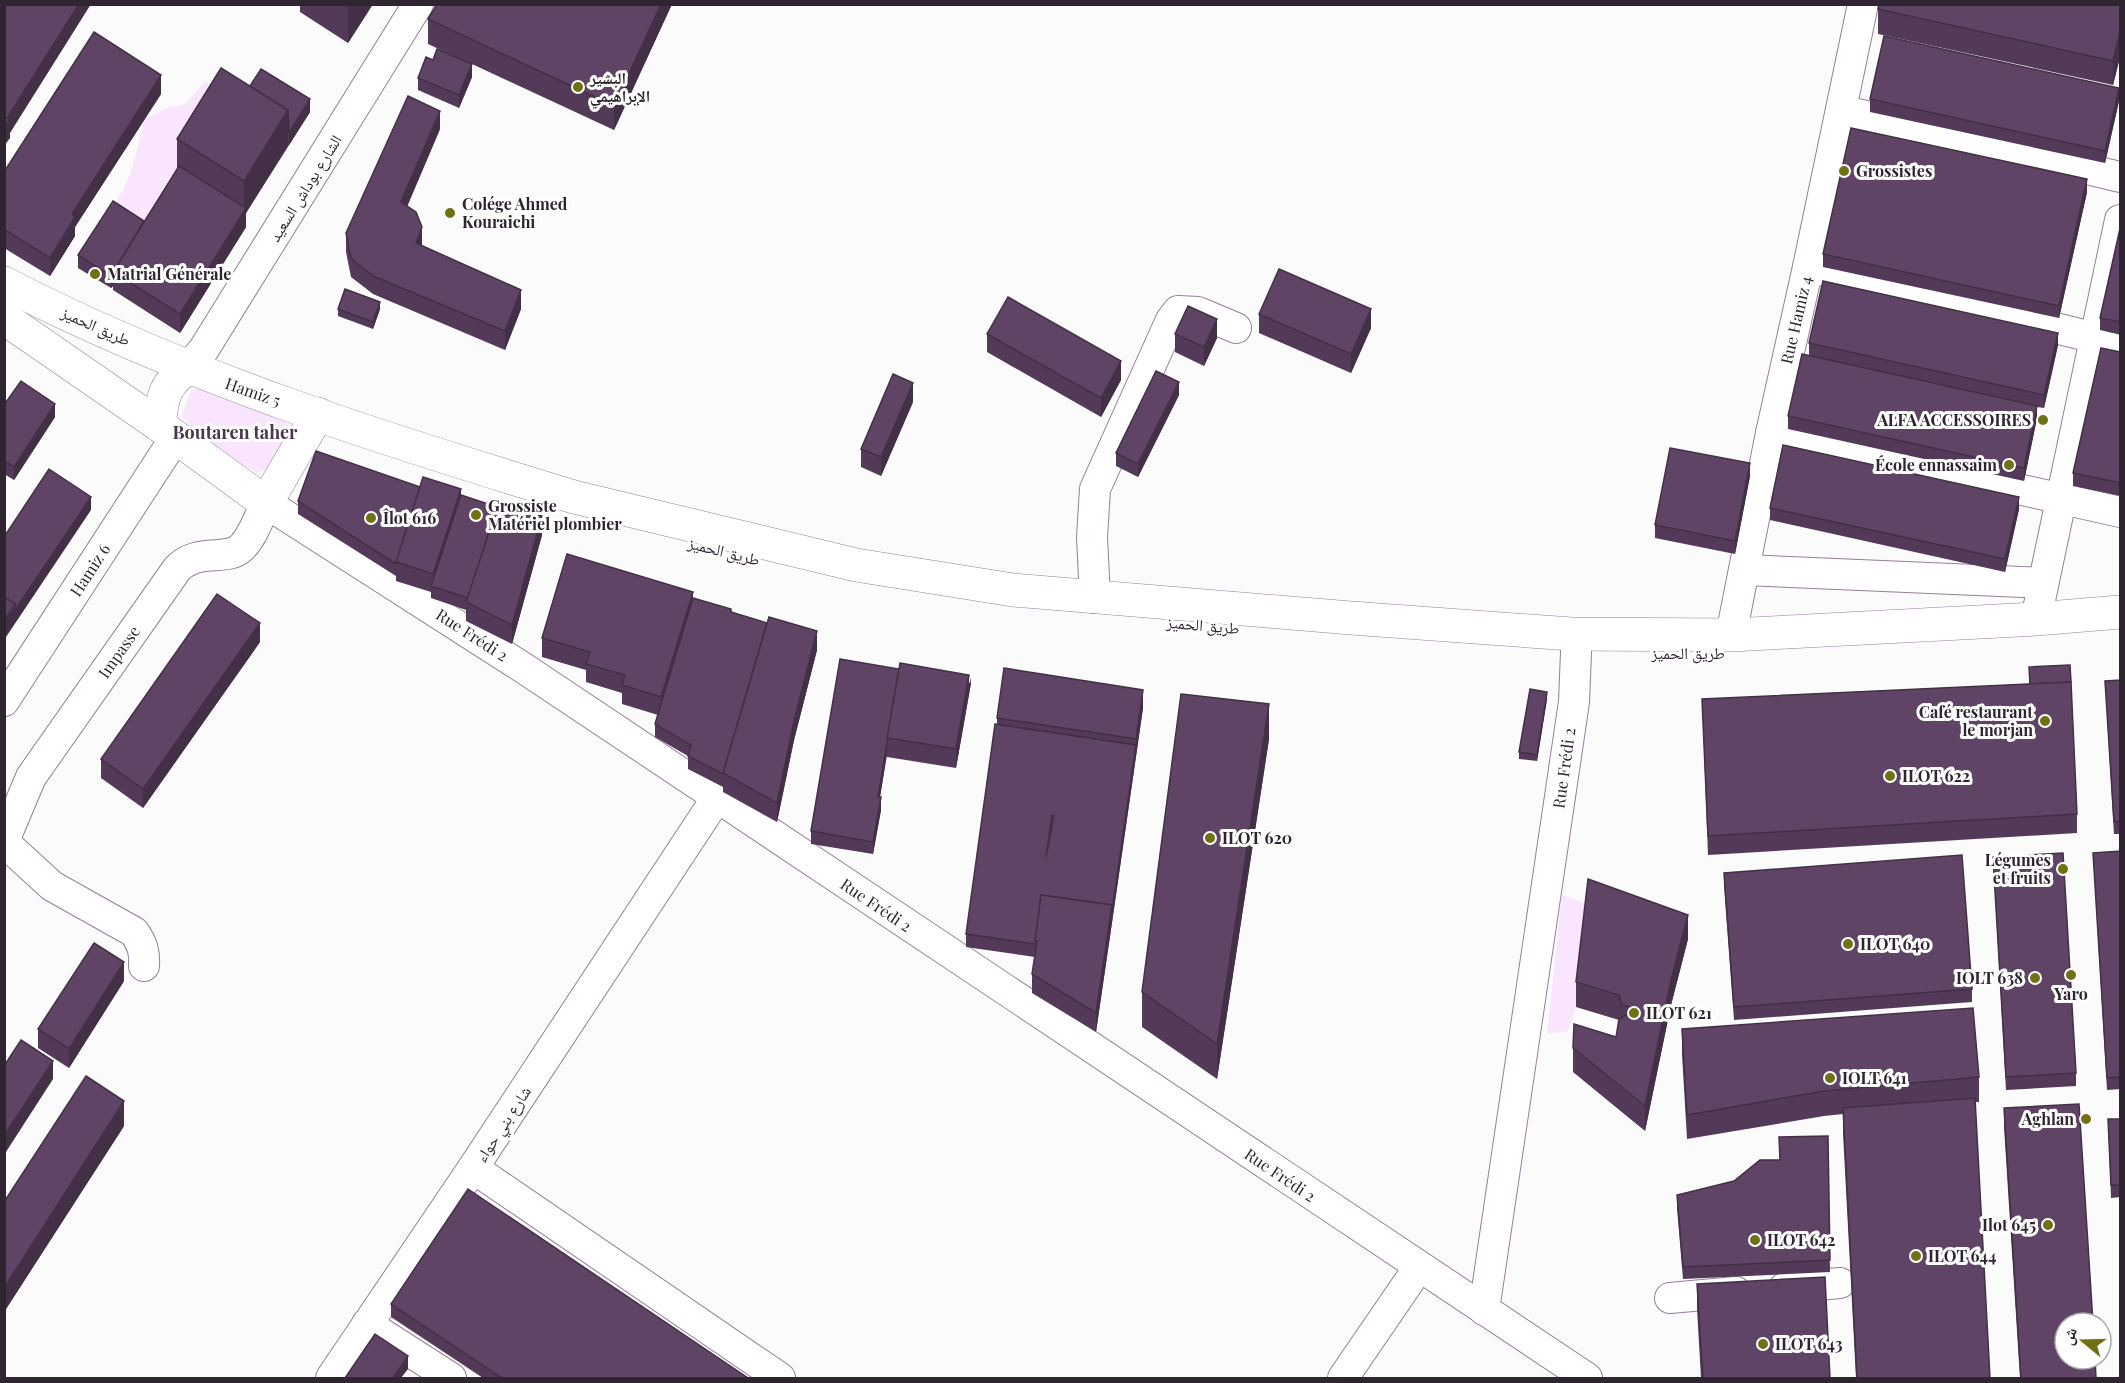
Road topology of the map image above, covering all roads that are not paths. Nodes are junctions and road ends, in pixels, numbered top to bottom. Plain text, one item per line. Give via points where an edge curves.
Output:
1 (418, 4) edge
2 (1863, 4) edge
3 (1841, 110) junction
4 (2121, 177) edge
5 (2121, 220) edge
6 (1808, 267) junction
7 (4, 283) edge
8 (4, 318) edge
9 (1236, 328) dead end
10 (2108, 341) edge
11 (188, 368) junction
12 (313, 423) junction
13 (167, 431) junction
14 (1770, 433) junction
15 (2062, 497) junction
16 (266, 503) junction
17 (2121, 512) edge
18 (1744, 570) junction
19 (2043, 583) junction
20 (1095, 598) junction
21 (2121, 612) edge
22 (2036, 619) junction
23 (2121, 631) edge
24 (1731, 635) junction
25 (1576, 652) junction
26 (4, 701) edge
27 (716, 798) junction
28 (4, 841) edge
29 (144, 966) dead end
30 (473, 1168) junction
31 (1419, 1267) junction
32 (1840, 1283) dead end
33 (1670, 1298) dead end
34 (1484, 1310) junction
35 (367, 1324) junction
36 (331, 1378) edge
37 (451, 1378) edge
38 (780, 1378) edge
39 (1343, 1378) edge
40 (1587, 1378) edge

1 - 11 street, الشارع بوداش السعيد via 204,349
2 - 3 street, Rue Hamiz 4
3 - 4 street
3 - 6 street, Rue Hamiz 4
5 - 10 street
6 - 10 street
6 - 14 street, Rue Hamiz 4
7 - 11 main road, طريق الحميز
8 - 13 main road
9 - 20 street via 1198,312 1178,311 1171,320 1095,489
10 - 15 street
11 - 12 main road, Hamiz 5
11 - 13 main road via 166,389 162,401
12 - 16 main road
12 - 20 main road, طريق الحميز via 574,497 834,560 1013,590
12 - 25 main road, طريق الحميز via 569,514 852,582 1011,609
13 - 16 main road
13 - 26 street, Hamiz 6
14 - 15 street
14 - 18 street, Rue Hamiz 4
15 - 17 street
15 - 19 street
16 - 27 street, Rue Frédi 2 via 525,669
16 - 28 street, Impasse via 240,550 197,556 177,569 31,777
18 - 19 street
18 - 24 street, Rue Hamiz 4
19 - 22 street
20 - 24 main road, طريق الحميز via 1571,634
21 - 22 main road, طريق الحميز
22 - 24 main road, طريق الحميز
23 - 25 main road, طريق الحميز via 1731,653
25 - 34 street, Rue Frédi 2 via 1574,702
27 - 30 street, شارع بني حواء
27 - 31 street, Rue Frédi 2
28 - 29 street via 52,886 134,932 145,954
30 - 35 street
30 - 38 street, شارع بني حواء
31 - 34 street, Rue Frédi 2
31 - 39 street
32 - 33 street
34 - 40 street, Rue Frédi 2
35 - 36 street
35 - 37 street

